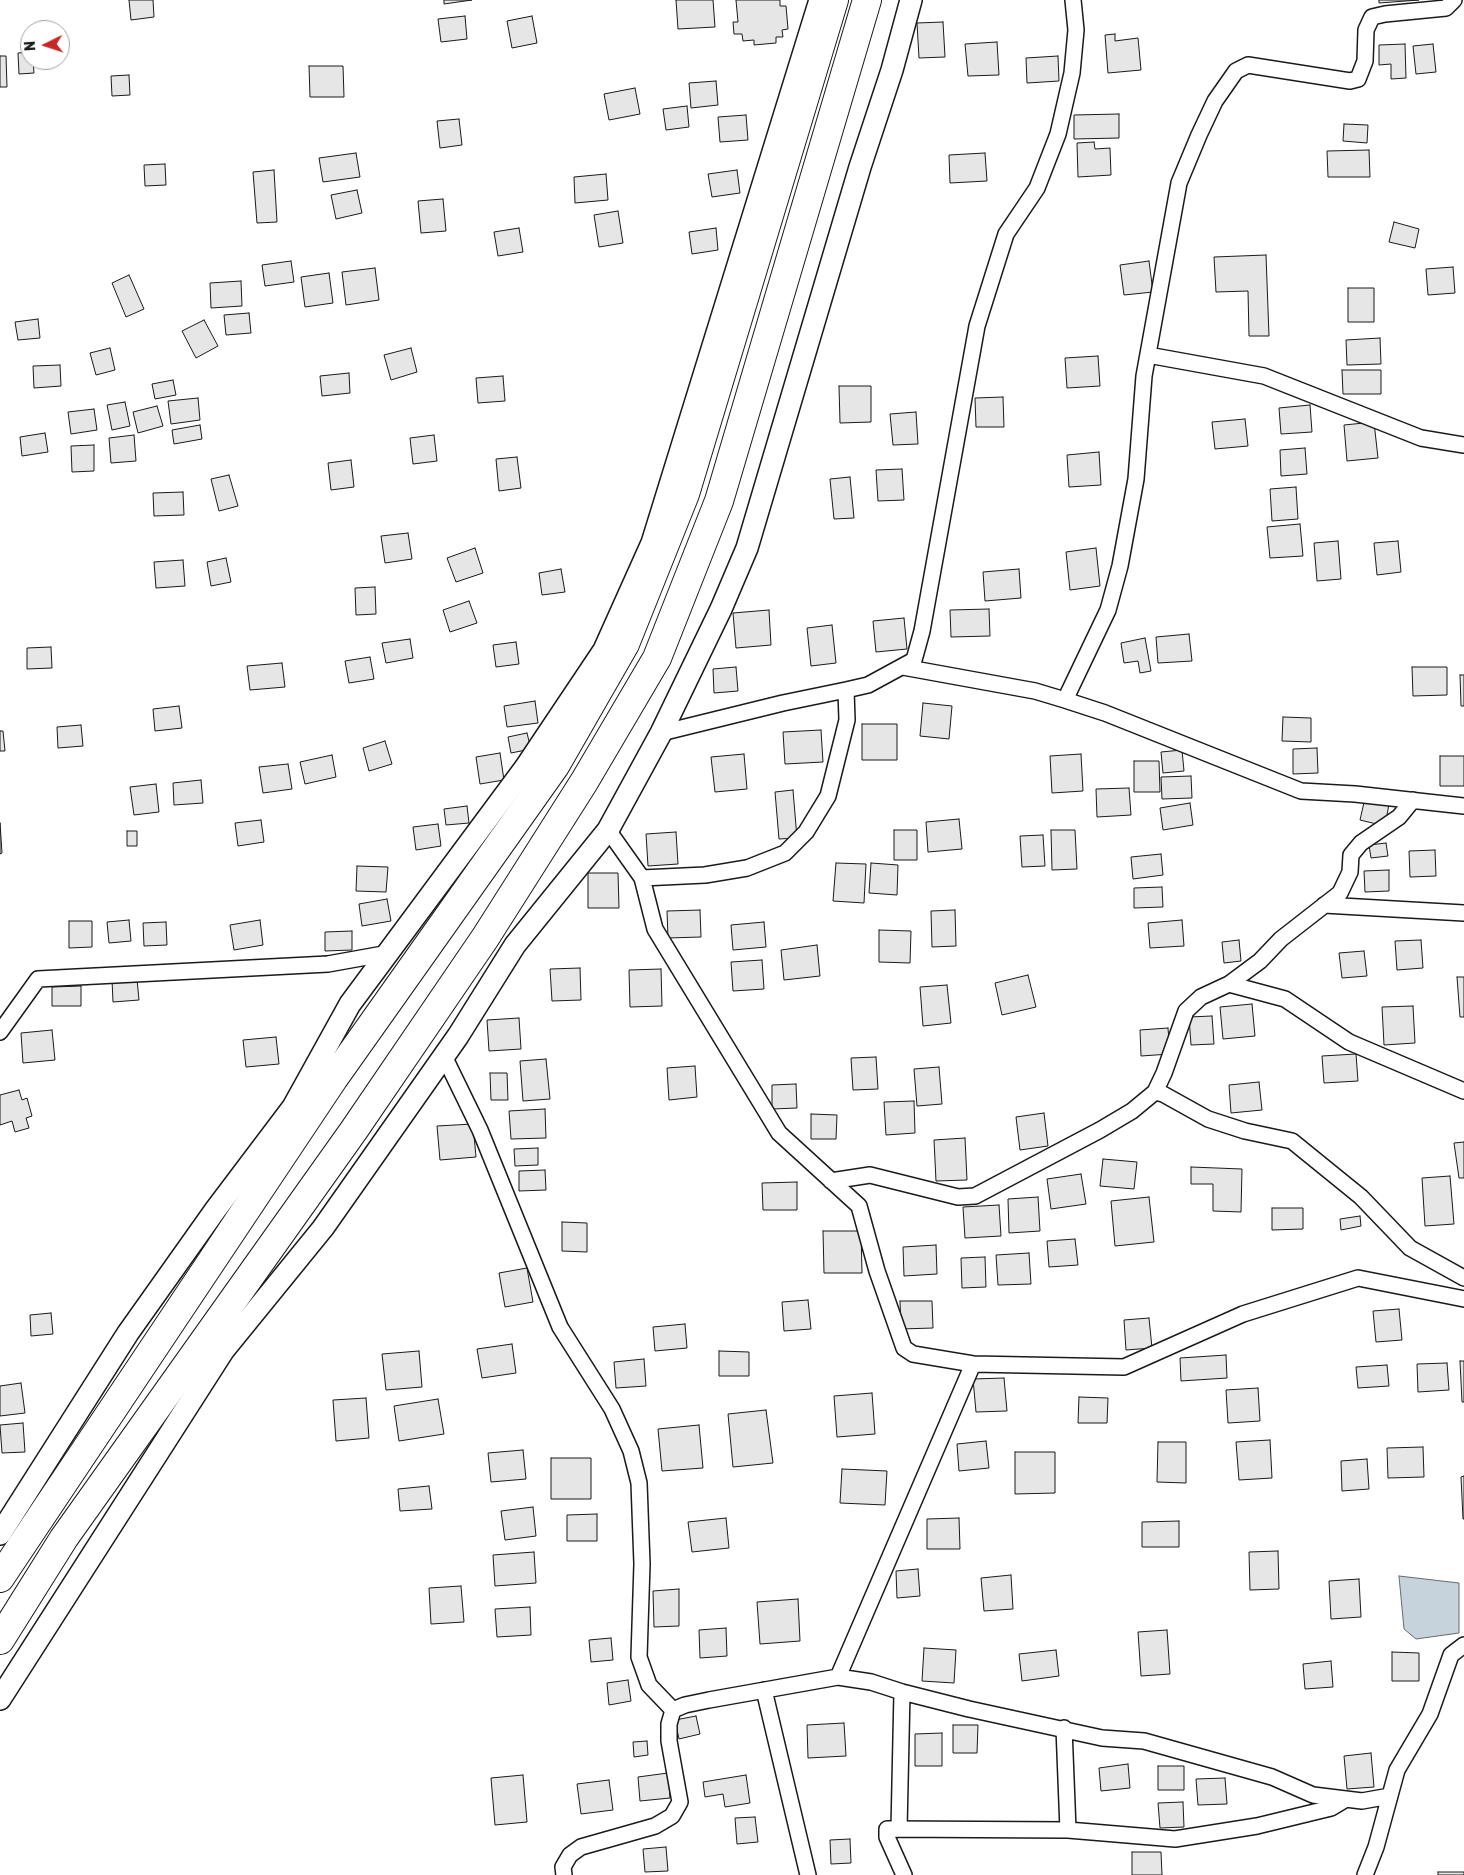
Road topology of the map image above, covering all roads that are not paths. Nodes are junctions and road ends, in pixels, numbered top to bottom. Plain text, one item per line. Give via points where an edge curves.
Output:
1 (820, 0) edge
2 (834, 0) edge
3 (867, 0) edge
4 (911, 0) edge
5 (1073, 0) edge
6 (1457, 2) edge
7 (1148, 355) junction
8 (1464, 445) edge
9 (903, 667) junction
10 (846, 690) junction
11 (1065, 700) junction
12 (661, 733) junction
13 (1413, 800) junction
14 (1464, 806) edge
15 (608, 830) junction
16 (642, 878) junction
17 (1324, 905) junction
18 (1464, 913) edge
19 (389, 953) junction
20 (1229, 984) junction
21 (0, 1032) edge
22 (444, 1056) junction
23 (1464, 1091) edge
24 (1155, 1092) junction
25 (831, 1181) junction
26 (1464, 1278) edge
27 (1464, 1299) edge
28 (973, 1364) junction
29 (0, 1534) edge
30 (0, 1578) edge
31 (0, 1640) edge
32 (1464, 1645) edge
33 (838, 1677) junction
34 (764, 1690) junction
35 (902, 1692) junction
36 (0, 1699) edge
37 (673, 1710) junction
38 (1064, 1728) junction
39 (1390, 1796) junction
40 (1346, 1799) junction
41 (898, 1828) junction
42 (1068, 1830) junction
43 (564, 1875) edge
44 (808, 1875) edge
45 (904, 1875) edge
46 (1366, 1875) edge

1 - 19 street via 708,368 648,552 604,650 525,768
2 - 30 highway via 685,494 625,644 555,766 334,1078
3 - 31 highway via 718,501 657,658 584,782 485,938 354,1130 64,1538
4 - 12 street via 746,548 721,610
5 - 9 street via 1076,30 1072,73 1058,134 1038,188 1006,234 977,326 922,631 914,660
6 - 7 street via 1446,8 1372,17 1366,30 1365,61 1358,78 1350,81 1248,65 1236,71 1211,110 1179,183
7 - 8 street via 1264,376 1421,438
7 - 11 street via 1136,479 1120,566 1108,610
9 - 10 street via 868,685
9 - 11 street via 1036,691
10 - 12 street
10 - 16 street via 848,720 828,796 806,832 785,853 747,868 705,875
11 - 13 street via 1301,792
12 - 15 street
13 - 14 street
13 - 17 street via 1399,817 1361,843 1351,855 1350,872 1340,893
15 - 16 street
15 - 22 street via 515,945
16 - 25 street via 655,929 779,1133
17 - 18 street
17 - 20 street
19 - 21 street via 328,964 38,978
19 - 29 street via 350,1004 293,1107 128,1333
20 - 23 street via 1285,999 1349,1042
20 - 24 street via 1201,998 1186,1011
22 - 36 street via 323,1228 223,1351
22 - 37 street via 480,1130 560,1327 612,1409 631,1451 639,1483 642,1572 639,1658 649,1685
24 - 25 street via 1132,1111 1100,1130 975,1196 958,1197 870,1175
24 - 26 street via 1208,1119 1292,1141 1360,1197 1410,1248
25 - 28 street via 859,1206 904,1348 913,1354
27 - 28 street via 1358,1278 1244,1314 1124,1367
28 - 33 street
32 - 39 street via 1451,1655 1430,1714 1398,1770
33 - 34 street
33 - 35 street via 872,1682
34 - 37 street
34 - 44 street
35 - 38 street
35 - 41 street
37 - 43 street via 669,1741 680,1802 672,1816 655,1826 581,1847 563,1866
38 - 40 street via 1102,1738 1144,1741 1272,1777 1313,1794
38 - 42 street
39 - 40 street via 1362,1801
39 - 46 street
40 - 42 street via 1331,1808 1257,1826 1174,1840
41 - 42 street
41 - 45 street via 888,1829 887,1837

